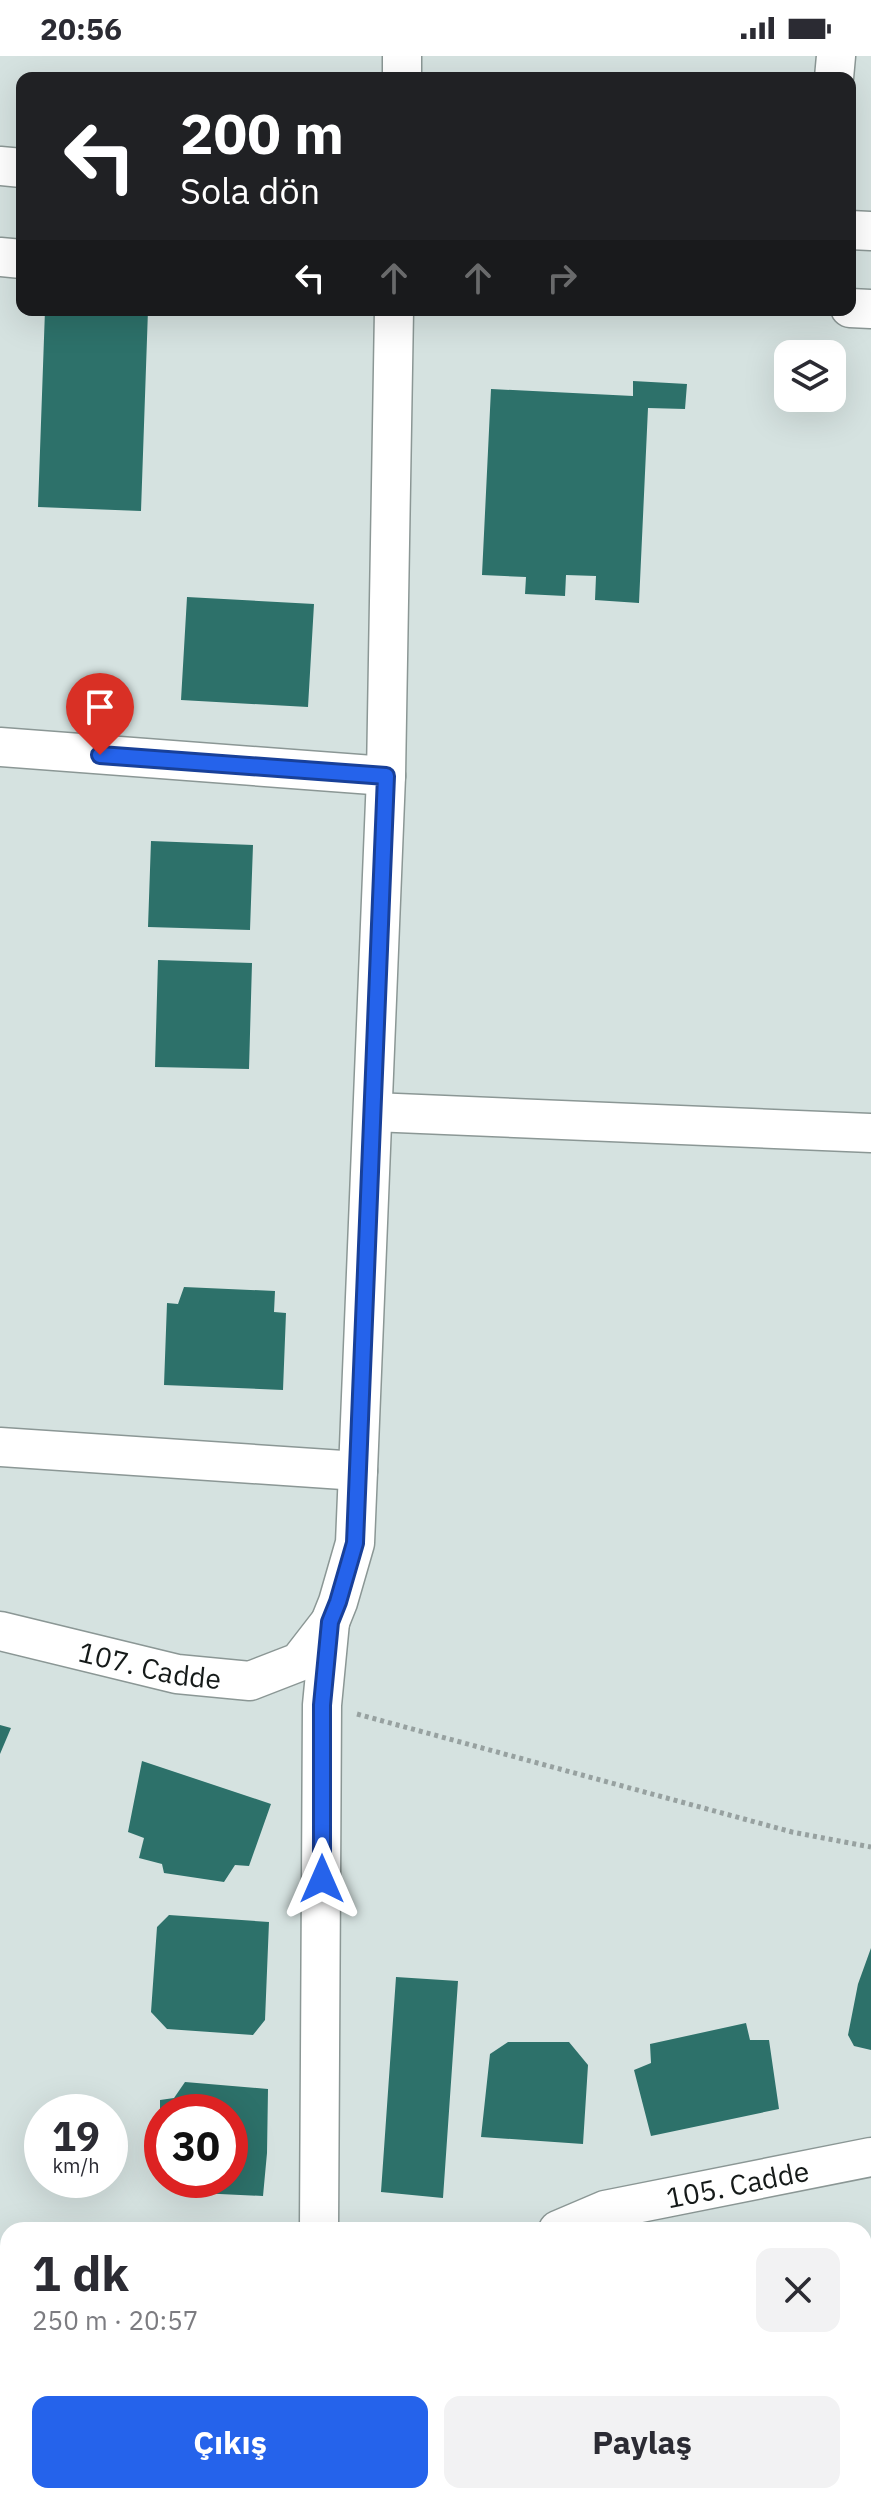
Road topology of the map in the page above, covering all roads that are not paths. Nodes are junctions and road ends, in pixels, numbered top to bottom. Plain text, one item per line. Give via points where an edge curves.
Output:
1 (394, 316) edge
2 (0, 747) edge
3 (386, 776) junction
4 (373, 1112) junction
5 (871, 1133) edge
6 (0, 1447) edge
7 (358, 1471) junction
8 (330, 1622) junction
9 (0, 1631) edge
10 (871, 2157) edge
11 (319, 2222) edge
12 (577, 2222) edge

1 - 3 street
2 - 3 street
3 - 4 street
4 - 5 street
4 - 7 street
6 - 7 street
7 - 8 street via 355,1543
8 - 9 street, 107. Cadde via 299,1662 250,1681 192,1676
8 - 11 street via 322,1705
10 - 12 street, 105. Cadde via 605,2210

